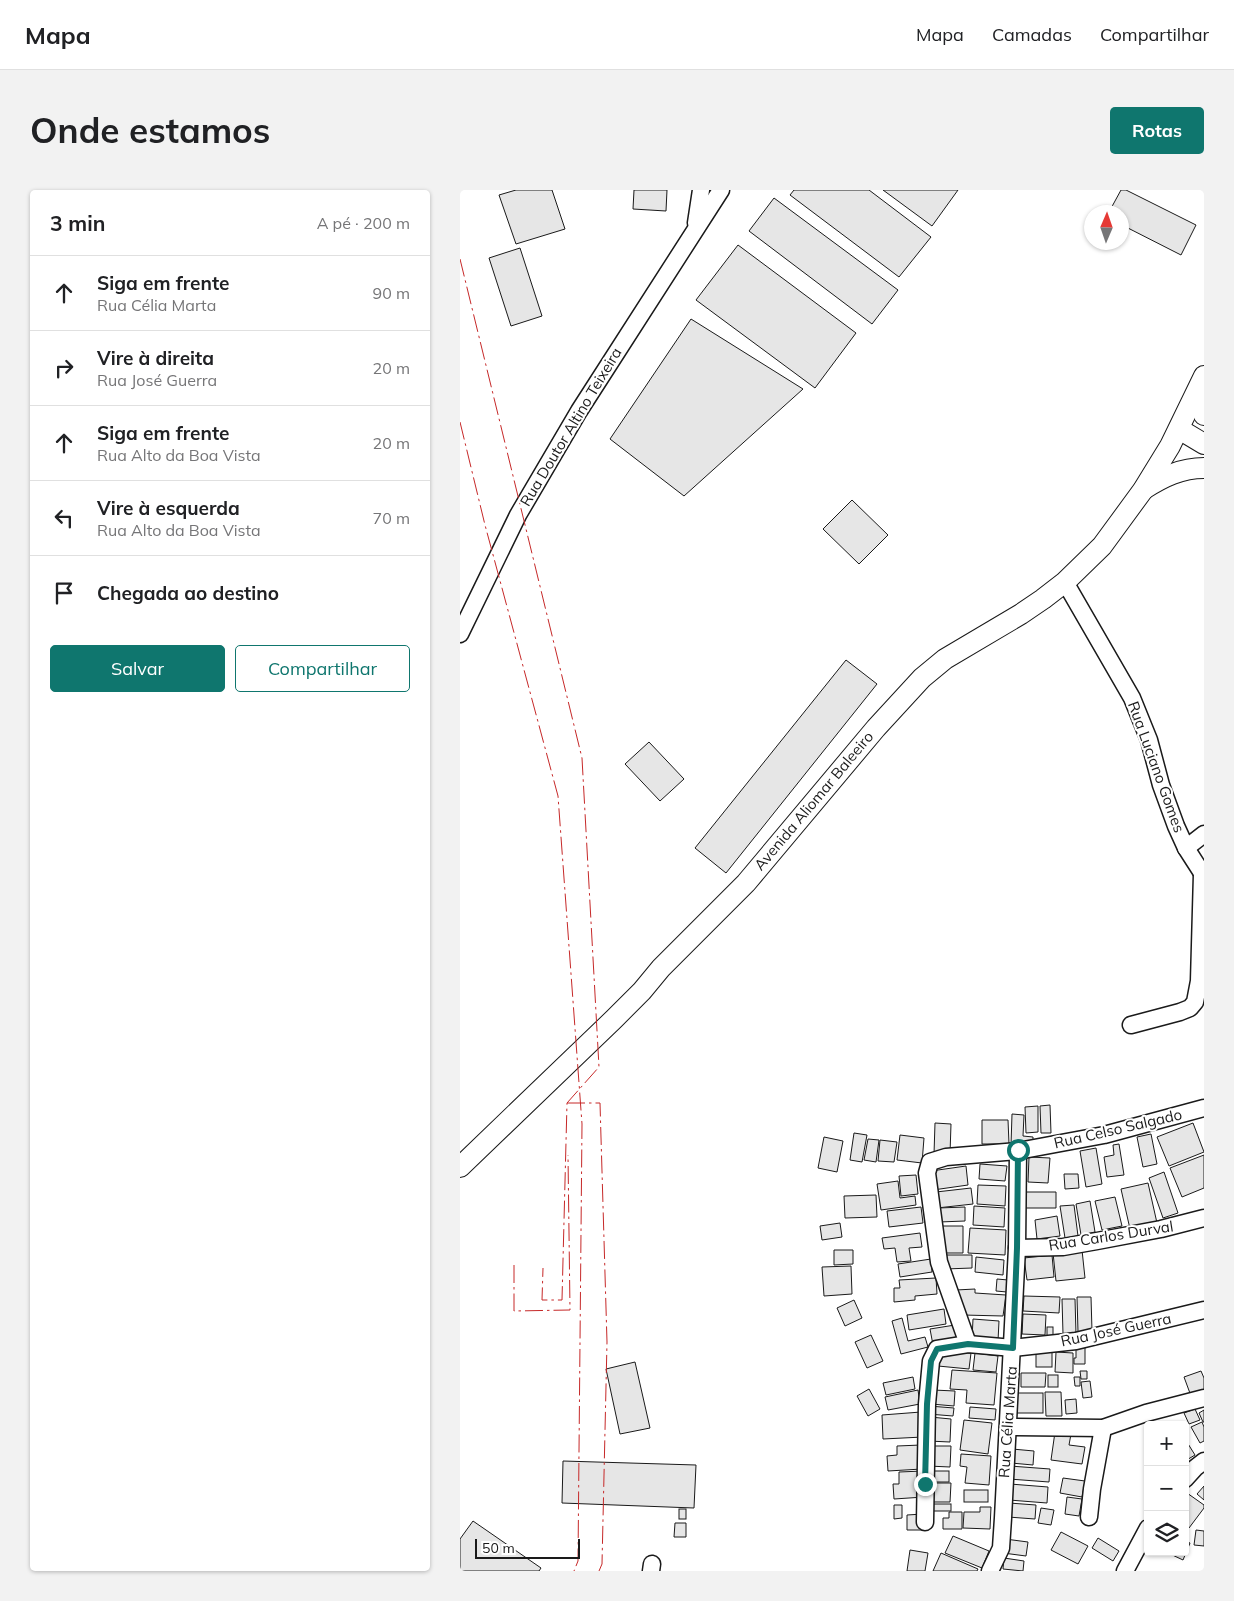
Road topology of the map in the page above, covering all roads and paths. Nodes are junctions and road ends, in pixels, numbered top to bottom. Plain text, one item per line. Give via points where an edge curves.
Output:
1 (701, 190) edge
2 (721, 190) edge
3 (696, 228) junction
4 (1202, 379) edge
5 (1204, 415) edge
6 (1174, 437) junction
7 (1204, 444) edge
8 (1204, 462) edge
9 (1204, 468) edge
10 (1143, 490) junction
11 (1065, 582) junction
12 (460, 634) edge
13 (1204, 834) edge
14 (1186, 848) junction
15 (1203, 875) edge
16 (1131, 1025) dead end
17 (1204, 1108) edge
18 (1018, 1150) junction
19 (460, 1167) edge
20 (1204, 1218) edge
21 (1017, 1248) junction
22 (1204, 1310) edge
23 (968, 1344) junction
24 (1013, 1348) junction
25 (1204, 1398) edge
26 (1008, 1427) junction
27 (1103, 1428) junction
28 (1204, 1461) edge
29 (1189, 1475) edge
30 (1089, 1517) dead end
31 (925, 1522) dead end
32 (1144, 1535) edge
33 (990, 1571) edge
34 (1125, 1571) edge

1 - 3 street, Rua Doutor Altino Teixeira
2 - 3 street, Rua Doutor Altino Teixeira
3 - 12 street, Rua Doutor Altino Teixeira via 579,411 523,507
4 - 5 main road
4 - 6 main road, Avenida Aliomar Baleeiro
6 - 7 main road
6 - 8 main road
6 - 10 main road, Avenida Aliomar Baleeiro
9 - 10 main road via 1173,473
10 - 11 main road, Avenida Aliomar Baleeiro via 1102,546
11 - 14 street, Rua Luciano Gomes via 1132,698
11 - 19 main road, Avenida Aliomar Baleeiro via 1021,614 945,659 922,678 746,883 614,1019
13 - 14 street, Rua Luciano Gomes
14 - 15 street, Rua Luciano Gomes
15 - 16 street via 1199,981 1195,1002 1180,1012
17 - 18 street, Rua Celso Salgado via 1104,1135
18 - 21 street, Rua Célia Marta
18 - 23 street, Rua Celso Salgado via 946,1157 934,1160 928,1166 939,1262
20 - 21 street, Rua Carlos Durval via 1063,1247
21 - 24 street, Rua Célia Marta
22 - 24 street, Rua José Guerra via 1076,1341
23 - 24 street, Rua José Guerra
23 - 31 street, Rua José Guerra via 937,1349 931,1361
24 - 26 street, Rua Célia Marta
25 - 27 street
26 - 27 street
26 - 33 street, Rua Célia Marta via 1001,1548
27 - 30 street
28 - 29 street
32 - 34 street

